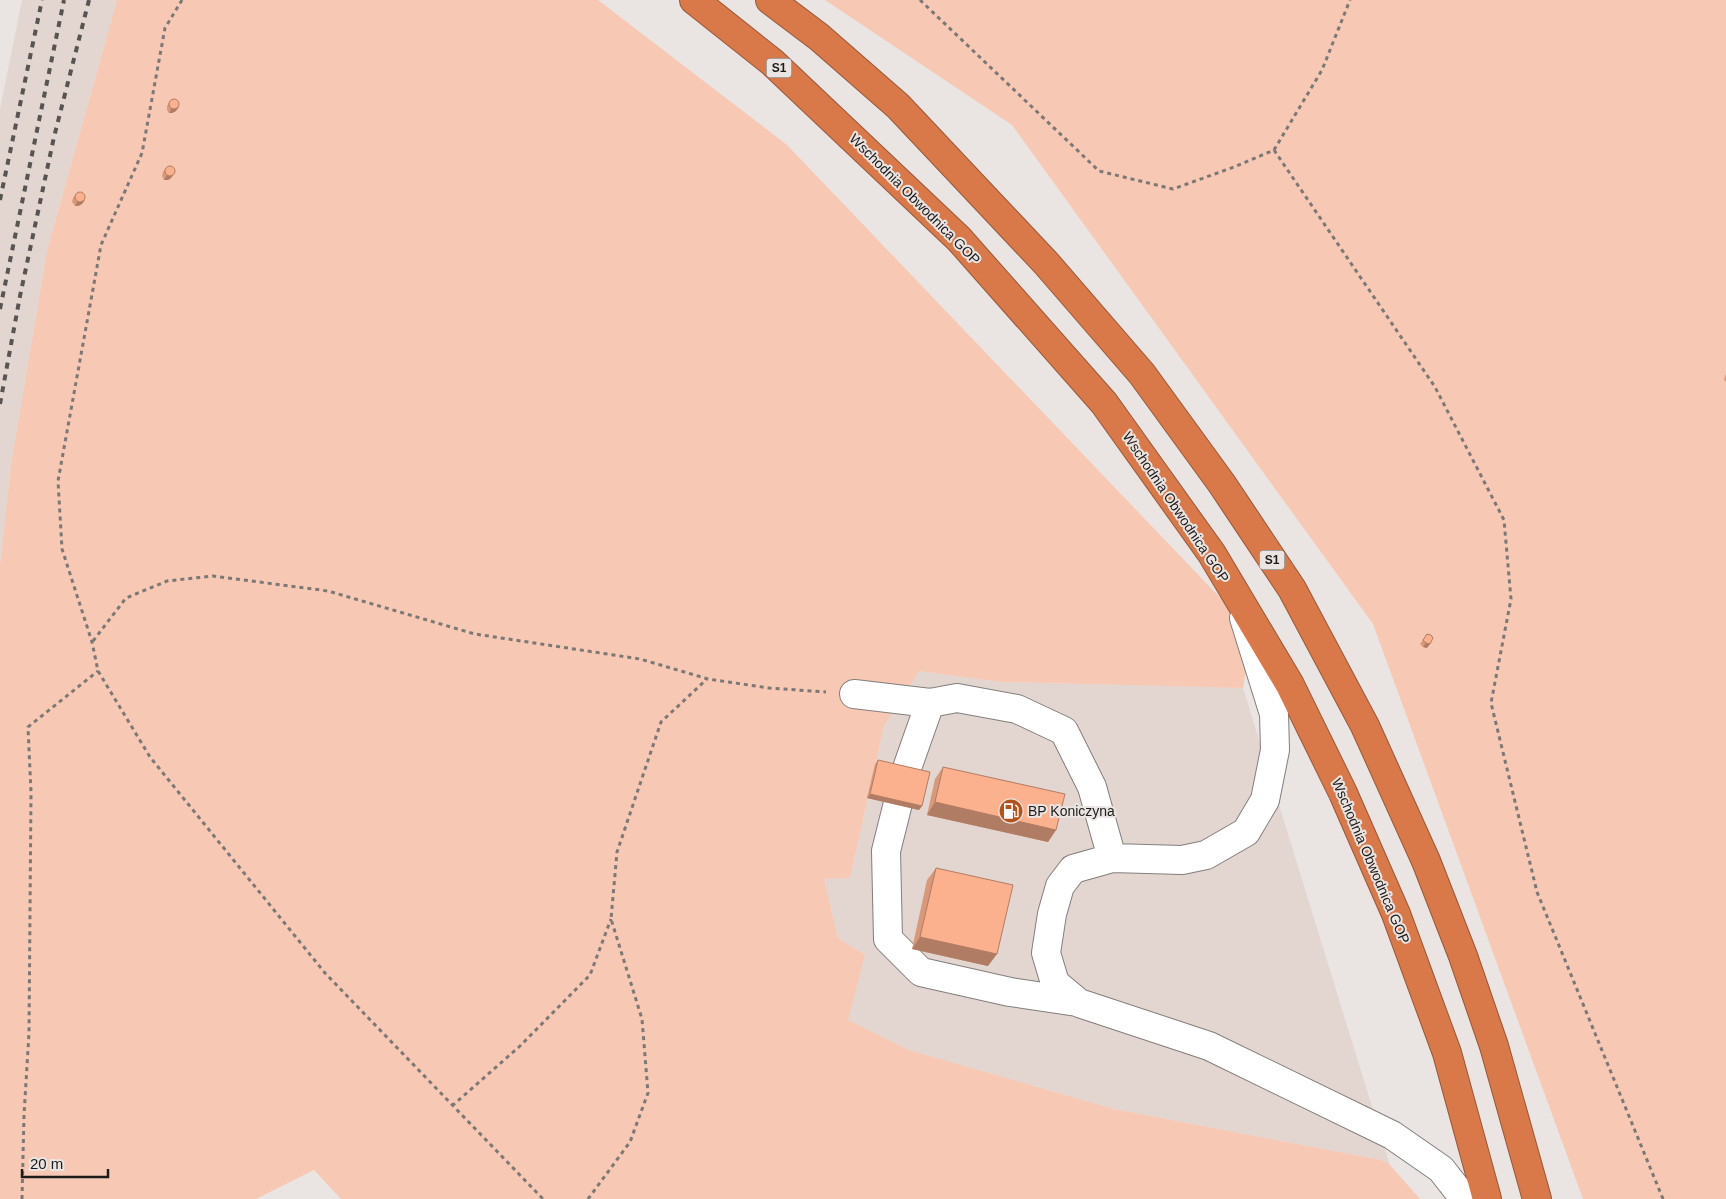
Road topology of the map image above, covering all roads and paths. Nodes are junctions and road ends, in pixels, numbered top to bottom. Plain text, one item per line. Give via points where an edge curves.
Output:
1 (182, 0) edge
2 (694, 0) edge
3 (770, 0) edge
4 (920, 0) edge
5 (1350, 0) edge
6 (1274, 150) junction
7 (1239, 600) junction
8 (92, 642) junction
9 (98, 671) junction
10 (708, 679) junction
11 (854, 694) joint
12 (930, 703) junction
13 (1112, 858) junction
14 (611, 919) junction
15 (1079, 1003) junction
16 (452, 1106) junction
17 (22, 1199) edge
18 (543, 1199) edge
19 (588, 1199) edge
20 (1462, 1199) edge
21 (1487, 1199) edge
22 (1537, 1199) edge
23 (1663, 1199) edge

1 - 8 path via 165,28 142,153 101,245 58,481 62,549
2 - 7 highway, Wschodnia Obwodnica GOP / S1 via 772,62 971,253 1104,403 1212,554
3 - 22 highway, S1 via 819,37 898,106 1046,263 1142,374 1222,484 1292,589 1365,726 1429,870 1494,1046
4 - 6 path via 1099,171 1173,189
5 - 6 path via 1322,70
6 - 23 path via 1435,386 1504,520 1511,599 1491,703 1537,892
7 - 13 lane via 1274,714 1275,750 1265,800 1246,832 1206,855 1182,860
7 - 21 highway, Wschodnia Obwodnica GOP / S1 via 1290,685 1343,793 1396,914 1447,1054
8 - 9 path
8 - 10 path via 126,598 167,581 213,576 328,591 475,634 640,659
9 - 16 path via 150,757 325,973
9 - 17 path via 28,727 31,792 29,1033
10 - 11 path via 769,688
10 - 14 path via 661,722 617,852
11 - 12 lane
12 - 13 lane via 957,698 1017,708 1064,731 1092,786
12 - 15 lane via 906,771 886,851 888,939 921,972
13 - 15 lane via 1073,869 1060,886 1052,914 1046,953 1055,983
14 - 16 path via 590,975 520,1046
14 - 19 path via 642,1019 648,1093 630,1142
15 - 20 lane via 1209,1046 1392,1135 1441,1169
16 - 18 path

